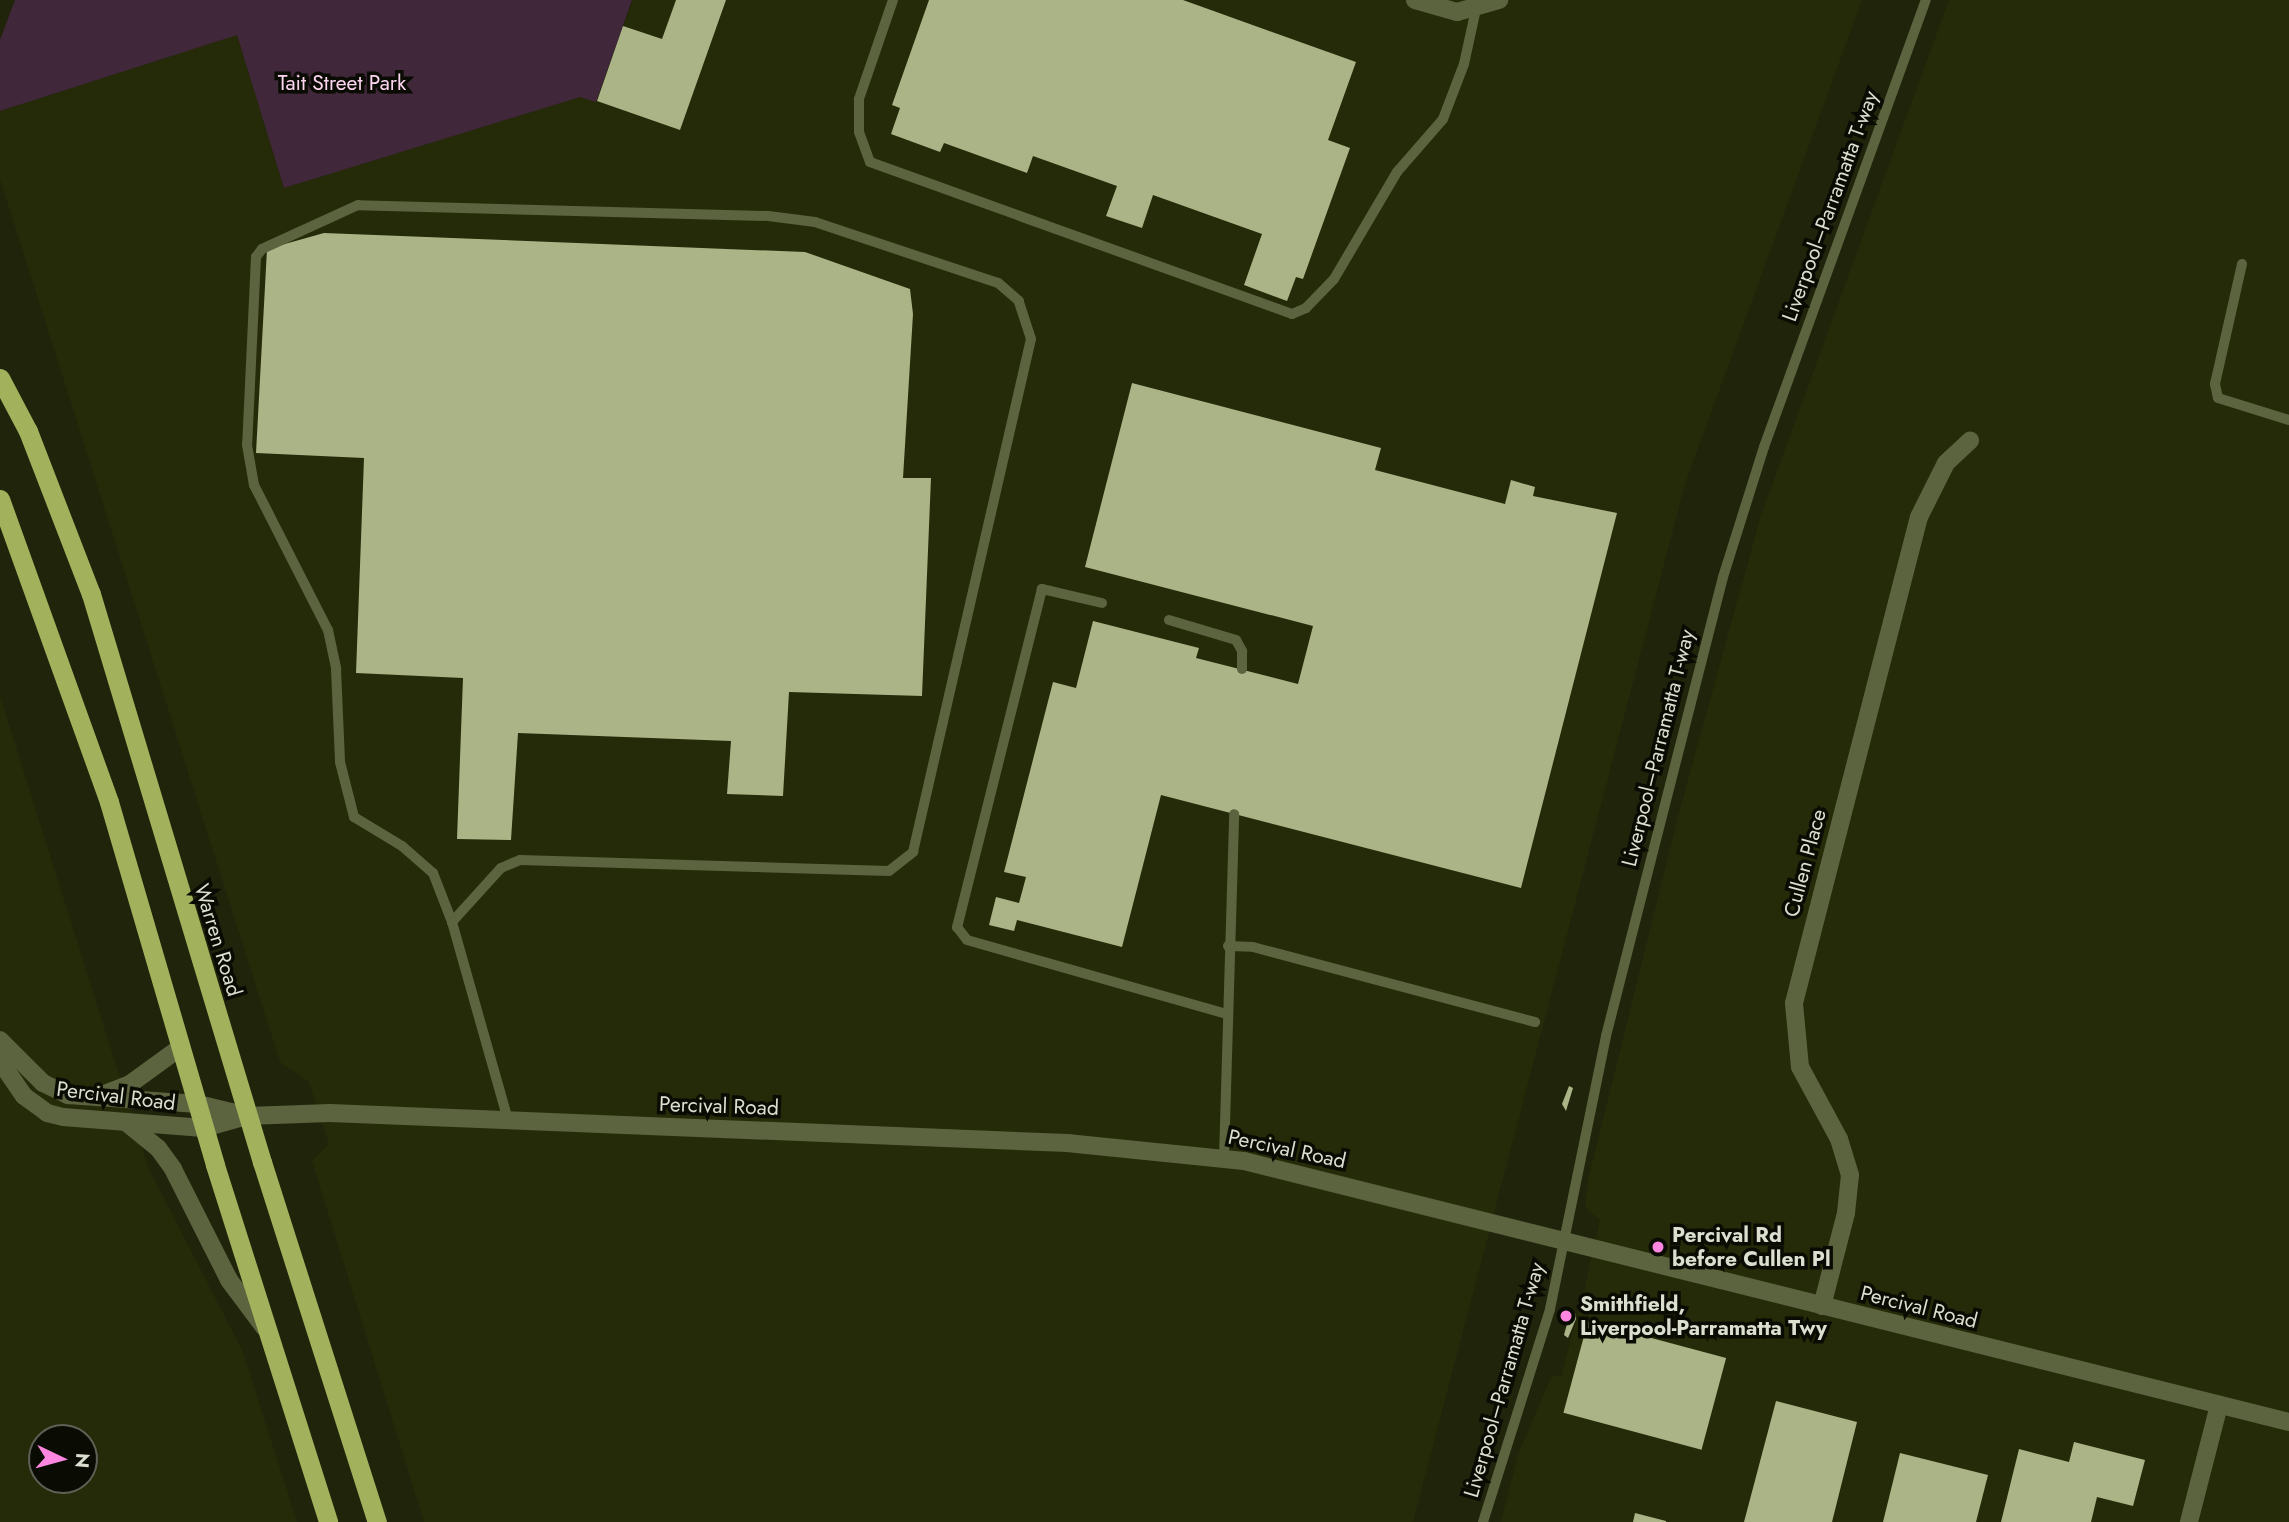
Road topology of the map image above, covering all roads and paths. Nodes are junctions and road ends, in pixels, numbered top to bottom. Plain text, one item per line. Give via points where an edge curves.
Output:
1 (893, 0) edge
2 (1415, 0) edge
3 (1926, 0) edge
4 (1500, 3) edge
5 (1476, 9) junction
6 (2242, 264) dead end
7 (0, 378) edge
8 (2289, 420) edge
9 (1970, 441) dead end
10 (0, 499) edge
11 (1102, 603) dead end
12 (1169, 620) dead end
13 (1242, 669) dead end
14 (1234, 814) dead end
15 (452, 922) junction
16 (1228, 946) junction
17 (1227, 1014) junction
18 (1535, 1022) dead end
19 (0, 1041) edge
20 (181, 1047) junction
21 (0, 1061) edge
22 (95, 1097) junction
23 (198, 1104) junction
24 (247, 1115) junction
25 (508, 1120) junction
26 (125, 1122) junction
27 (204, 1128) junction
28 (1224, 1158) junction
29 (1563, 1240) junction
30 (1822, 1306) junction
31 (268, 1333) junction
32 (2219, 1405) junction
33 (2289, 1422) edge
34 (328, 1522) edge
35 (377, 1522) edge
36 (1483, 1522) edge
37 (2189, 1522) edge

1 - 5 lane via 859,99 859,132 870,162 1292,314 1306,309 1334,279 1397,172 1443,119 1464,64
2 - 5 street via 1457,12
3 - 29 lane, Liverpool–Parramatta T-way via 1763,447 1723,577 1606,1036
4 - 5 street
6 - 8 lane via 2215,384 2218,398
7 - 24 highway, Warren Road via 28,431 91,594
9 - 30 street, Cullen Place via 1946,463 1919,517 1794,1003 1800,1067 1839,1139 1850,1175 1846,1213
10 - 20 highway via 109,802
11 - 17 lane via 1042,589 957,927 967,940
12 - 13 lane via 1236,640 1242,651
14 - 16 lane
15 - 15 lane via 501,868 520,860 889,872 914,852 1031,339 1019,301 998,283 815,222 768,216 358,205 262,249 253,271 247,460 254,485 328,630 336,669 340,762 354,817 422,861 433,873
15 - 25 lane
16 - 17 lane
16 - 18 lane via 1253,947
17 - 28 lane
19 - 22 street, Percival Road via 54,1090
20 - 22 street via 130,1084
20 - 23 highway
21 - 26 street, Percival Road via 24,1096 47,1113
22 - 23 street, Percival Road
23 - 24 street, Percival Road
23 - 27 highway
24 - 25 street, Percival Road via 330,1113
24 - 27 street, Percival Road
24 - 35 highway, Warren Road
25 - 28 street, Percival Road via 1067,1143
26 - 27 street, Percival Road
26 - 31 street via 159,1148 229,1280
27 - 31 highway
28 - 29 street, Percival Road
29 - 30 street, Percival Road
29 - 36 lane, Liverpool–Parramatta T-way via 1550,1309
30 - 32 street, Percival Road
31 - 34 highway
32 - 33 street, Percival Road
32 - 37 street

